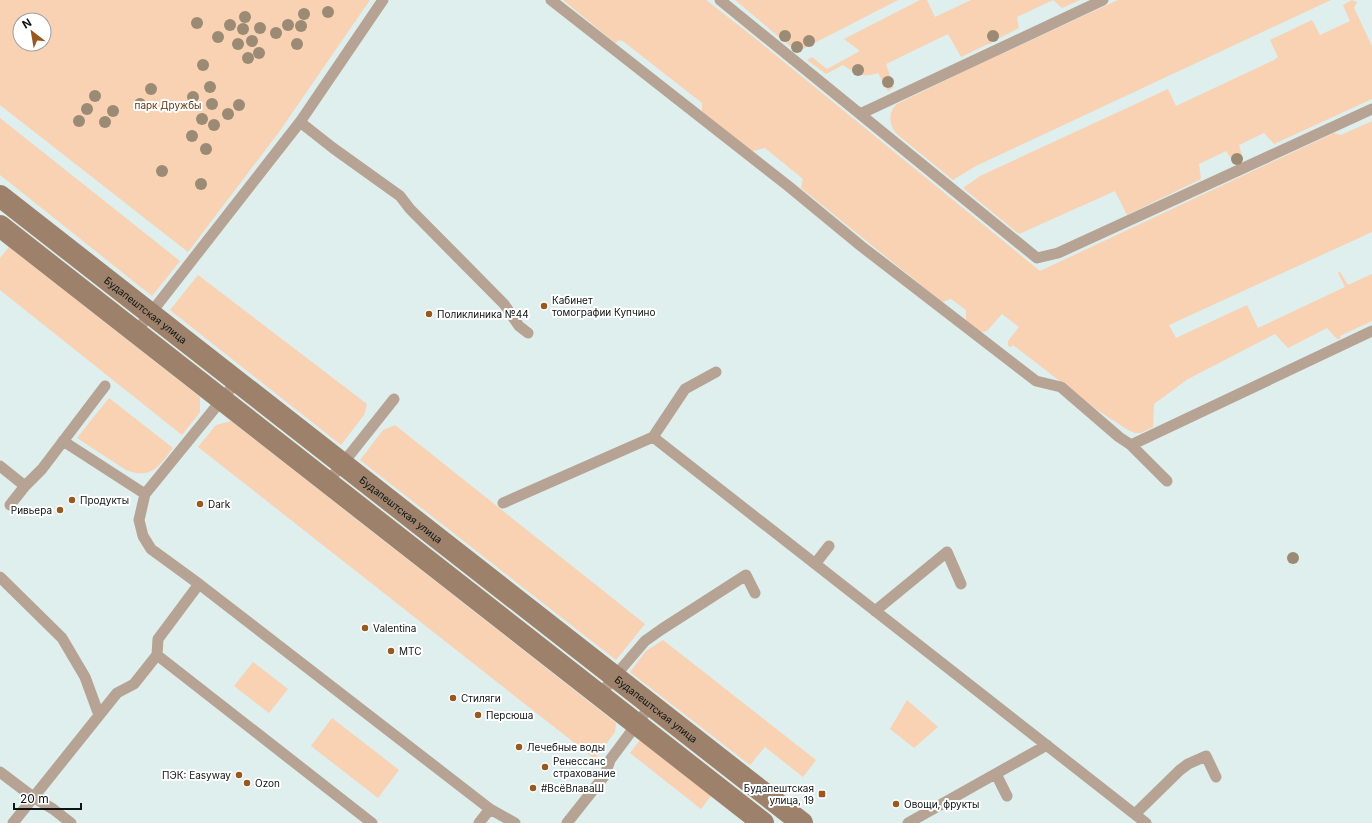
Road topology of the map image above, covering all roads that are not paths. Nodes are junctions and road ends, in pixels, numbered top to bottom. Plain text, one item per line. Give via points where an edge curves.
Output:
1 (383, 0) edge
2 (551, 0) edge
3 (720, 0) edge
4 (1103, 0) edge
5 (1372, 109) edge
6 (860, 114) junction
7 (300, 122) junction
8 (0, 196) edge
9 (0, 226) edge
10 (150, 313) junction
11 (1372, 331) edge
12 (136, 332) junction
13 (528, 334) dead end
14 (716, 372) dead end
15 (237, 381) junction
16 (105, 386) dead end
17 (222, 399) junction
18 (394, 399) dead end
19 (653, 437) junction
20 (63, 441) junction
21 (1131, 445) junction
22 (342, 463) junction
23 (0, 466) edge
24 (1167, 481) dead end
25 (328, 482) junction
26 (25, 486) junction
27 (145, 494) junction
28 (503, 502) dead end
29 (10, 505) dead end
30 (829, 546) dead end
31 (815, 564) junction
32 (0, 576) edge
33 (199, 584) junction
34 (962, 584) dead end
35 (756, 593) dead end
36 (875, 611) junction
37 (157, 655) junction
38 (615, 676) junction
39 (600, 695) junction
40 (651, 705) junction
41 (99, 714) junction
42 (637, 724) junction
43 (1047, 745) junction
44 (0, 772) edge
45 (996, 774) junction
46 (1216, 776) dead end
47 (1007, 796) dead end
48 (33, 797) junction
49 (490, 809) junction
50 (1135, 814) junction
51 (13, 823) edge
52 (71, 823) edge
53 (372, 823) edge
54 (478, 823) edge
55 (514, 823) edge
56 (567, 823) edge
57 (763, 823) edge
58 (802, 823) edge
59 (908, 823) edge
60 (1146, 823) edge

1 - 7 lane
2 - 21 lane via 867,251 1036,381 1061,387
3 - 6 lane
4 - 6 lane
5 - 6 lane via 1058,253 1037,258
7 - 10 lane
7 - 13 lane via 400,196 504,304 519,326
8 - 10 street, Будапештская улица
9 - 12 street
10 - 12 lane
10 - 15 street, Будапештская улица
11 - 21 lane
12 - 17 street
14 - 19 lane via 685,389
15 - 17 lane
15 - 22 street, Будапештская улица
16 - 20 lane
17 - 25 street
17 - 27 lane
18 - 22 lane
19 - 28 lane
19 - 31 lane
20 - 26 lane via 42,469
20 - 27 lane
21 - 24 lane
22 - 25 lane
22 - 38 street, Будапештская улица
23 - 26 lane
25 - 39 street
26 - 29 lane
27 - 33 lane via 139,520 143,536 151,549
30 - 31 lane
31 - 36 lane
32 - 41 lane via 62,638 85,677
33 - 37 lane via 158,640
33 - 49 lane
34 - 36 lane via 947,552
35 - 38 lane via 746,575 645,641
36 - 43 lane
37 - 41 lane via 134,684 117,693
37 - 53 lane
38 - 39 lane
38 - 40 street, Будапештская улица
39 - 42 street
40 - 42 lane
40 - 58 street, Будапештская улица
41 - 48 lane
42 - 56 lane via 610,760 605,775
42 - 57 street
43 - 45 lane
43 - 50 lane
44 - 48 lane
45 - 47 lane
45 - 59 lane
46 - 50 lane via 1206,756 1188,764
48 - 51 lane
48 - 52 lane
49 - 54 lane
49 - 55 lane
50 - 60 lane

